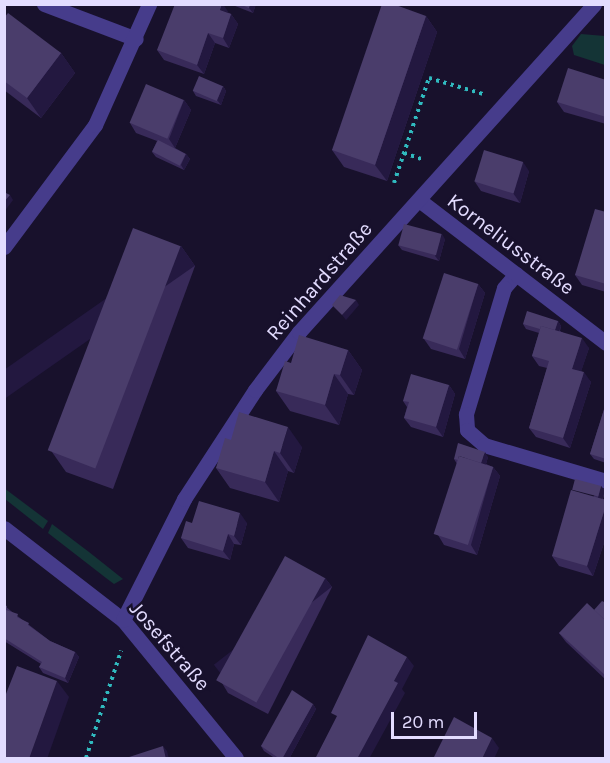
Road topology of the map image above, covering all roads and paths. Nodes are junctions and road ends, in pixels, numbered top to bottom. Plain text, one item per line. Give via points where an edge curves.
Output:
1 (44, 4) edge
2 (149, 4) edge
3 (594, 4) edge
4 (136, 39) junction
5 (507, 101) junction
6 (394, 183) dead end
7 (419, 200) junction
8 (4, 247) edge
9 (516, 274) junction
10 (606, 343) edge
11 (606, 481) edge
12 (4, 528) edge
13 (123, 620) junction
14 (136, 636) junction
15 (86, 759) edge
16 (236, 759) edge

1 - 4 street
2 - 4 street
3 - 5 street, Reinhardstraße
4 - 8 street via 95,124
5 - 6 path via 429,78
5 - 7 street, Reinhardstraße
7 - 9 street, Korneliusstraße
7 - 13 street, Reinhardstraße via 299,332 255,390 184,499
9 - 10 street, Korneliusstraße
9 - 11 street via 504,288 466,414 467,430 484,445
12 - 13 street, Josefstraße
13 - 14 street, Josefstraße
14 - 15 path via 120,651
14 - 16 street, Josefstraße

